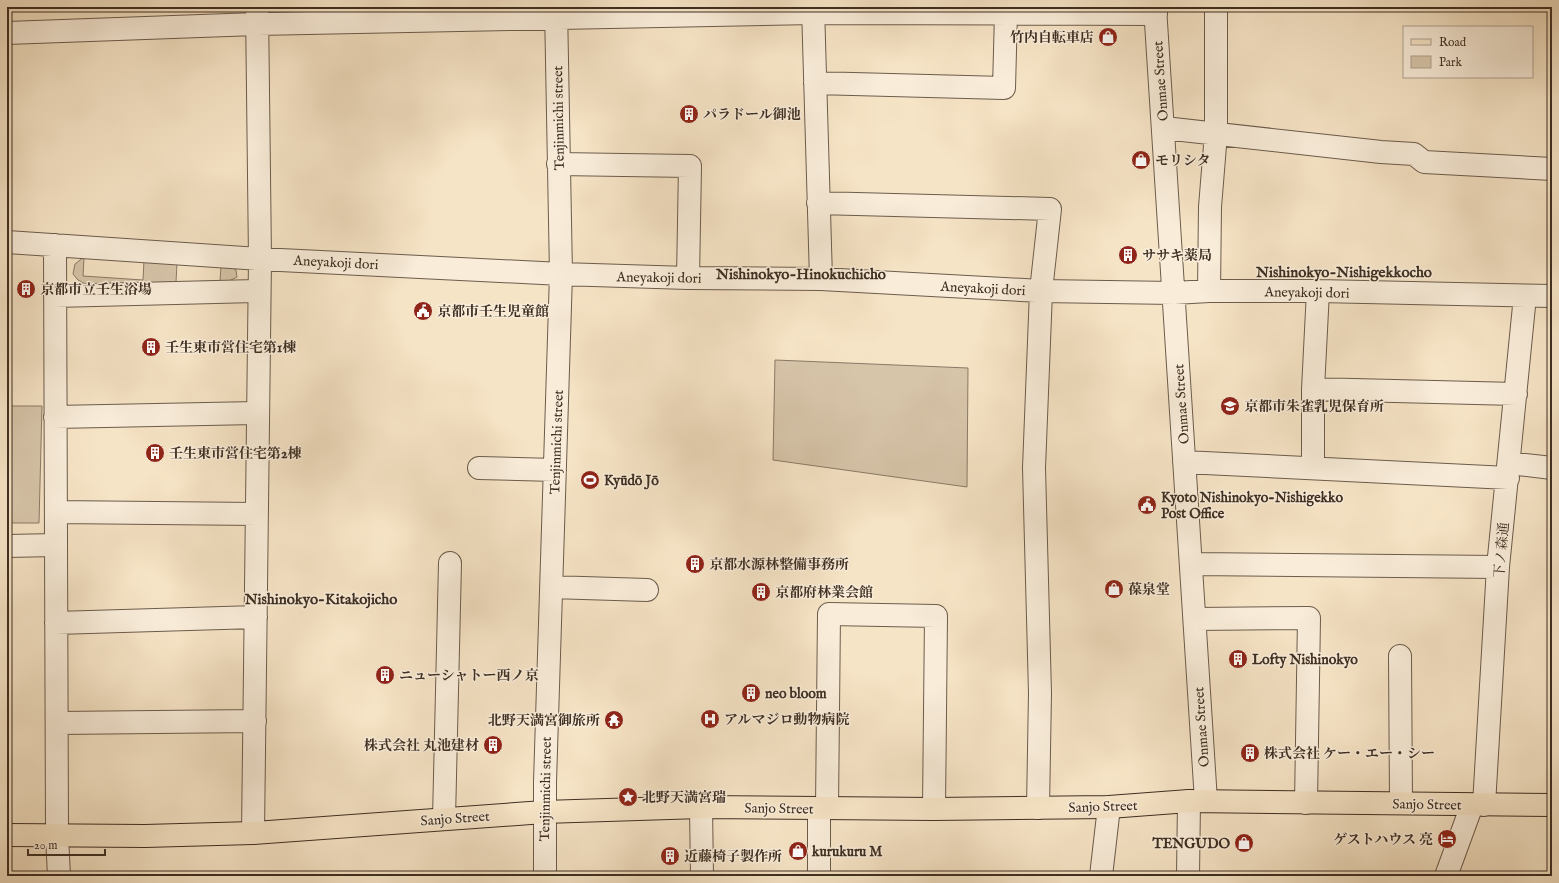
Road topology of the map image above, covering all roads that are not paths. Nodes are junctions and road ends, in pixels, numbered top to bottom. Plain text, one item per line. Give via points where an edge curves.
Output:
1 (1216, 7) edge
2 (814, 10) edge
3 (906, 10) edge
4 (1156, 10) edge
5 (992, 11) edge
6 (556, 13) edge
7 (257, 15) edge
8 (7, 33) edge
9 (815, 83) junction
10 (1164, 128) junction
11 (1216, 133) junction
12 (558, 164) junction
13 (1552, 169) edge
14 (818, 203) junction
15 (7, 242) edge
16 (55, 245) junction
17 (260, 259) junction
18 (561, 274) junction
19 (688, 278) junction
20 (821, 279) junction
21 (259, 291) junction
22 (1209, 291) junction
23 (1041, 292) junction
24 (1318, 292) junction
25 (1174, 293) junction
26 (55, 296) junction
27 (1525, 296) junction
28 (1552, 296) edge
29 (1313, 389) junction
30 (1516, 394) junction
31 (258, 413) junction
32 (56, 417) junction
33 (1184, 462) junction
34 (479, 468) dead end
35 (1313, 468) junction
36 (1552, 468) edge
37 (555, 470) junction
38 (1508, 470) junction
39 (56, 512) junction
40 (257, 514) junction
41 (56, 545) junction
42 (7, 546) edge
43 (450, 563) dead end
44 (1191, 564) junction
45 (1498, 567) junction
46 (551, 587) junction
47 (647, 590) dead end
48 (256, 617) junction
49 (1195, 619) junction
50 (56, 623) junction
51 (1400, 656) dead end
52 (255, 721) junction
53 (56, 723) junction
54 (1197, 801) junction
55 (1306, 803) junction
56 (1401, 803) junction
57 (1478, 805) junction
58 (1552, 805) edge
59 (701, 807) junction
60 (1109, 807) junction
61 (823, 808) junction
62 (1038, 808) junction
63 (934, 809) junction
64 (544, 812) junction
65 (444, 819) junction
66 (253, 834) junction
67 (7, 835) edge
68 (56, 836) junction
69 (59, 876) edge
70 (545, 876) edge
71 (702, 876) edge
72 (819, 876) edge
73 (1101, 876) edge
74 (1188, 876) edge
75 (1446, 876) edge

1 - 11 street
2 - 3 street
2 - 6 street
2 - 9 street
3 - 5 street
4 - 5 street
4 - 10 street, Onmae Street
5 - 9 street via 1004,88
6 - 7 street
6 - 12 street, Tenjinmichi street
7 - 8 street
7 - 17 street
9 - 14 street
10 - 11 street
10 - 25 street, Onmae Street
11 - 13 street via 1414,154 1424,162
11 - 22 street via 1210,207
12 - 18 street, Tenjinmichi street
12 - 19 street via 690,166
14 - 20 street
14 - 23 street via 1050,209
15 - 16 street, Aneyakoji dori
16 - 17 street, Aneyakoji dori
16 - 26 street
17 - 18 street, Aneyakoji dori
17 - 21 street
18 - 19 street, Aneyakoji dori
18 - 37 street, Tenjinmichi street
19 - 20 street, Aneyakoji dori
20 - 23 street, Aneyakoji dori
21 - 26 street
21 - 31 street
22 - 24 street, Aneyakoji dori
22 - 25 street, Aneyakoji dori
23 - 25 street, Aneyakoji dori
23 - 62 street via 1034,468 1040,693
24 - 27 street, Aneyakoji dori
24 - 29 street
25 - 33 street, Onmae Street
26 - 32 street
27 - 28 street, Aneyakoji dori
27 - 30 street, 下ノ森通
29 - 30 street
29 - 35 street
30 - 38 street, 下ノ森通
31 - 32 street
31 - 40 street
32 - 39 street
33 - 35 street
33 - 44 street, Onmae Street
34 - 37 street
35 - 38 street
36 - 38 street
37 - 46 street, Tenjinmichi street
38 - 45 street, 下ノ森通
39 - 40 street
39 - 41 street
40 - 48 street
41 - 42 street
41 - 50 street
43 - 65 street
44 - 45 street
44 - 49 street, Onmae Street
45 - 57 street, 下ノ森通
46 - 47 street
46 - 64 street, Tenjinmichi street
48 - 50 street
48 - 52 street
49 - 54 street, Onmae Street
49 - 55 street via 1308,618
50 - 53 street
51 - 56 street
52 - 53 street
52 - 66 street
53 - 68 street
54 - 55 main road, Sanjo Street
54 - 60 main road, Sanjo Street
54 - 74 street, Onmae Street
55 - 56 main road, Sanjo Street
56 - 57 main road, Sanjo Street
57 - 58 main road, Sanjo Street
57 - 75 street, 下ノ森通
59 - 61 main road, Sanjo Street
59 - 64 main road, Sanjo Street
59 - 71 street
60 - 62 main road, Sanjo Street
60 - 73 street
61 - 63 main road, Sanjo Street
61 - 63 street via 829,614 936,616
61 - 72 street
62 - 63 main road, Sanjo Street
64 - 65 main road, Sanjo Street
64 - 70 street, Tenjinmichi street
65 - 66 main road, Sanjo Street
66 - 68 main road, Sanjo Street
67 - 68 main road, Sanjo Street
68 - 69 street

